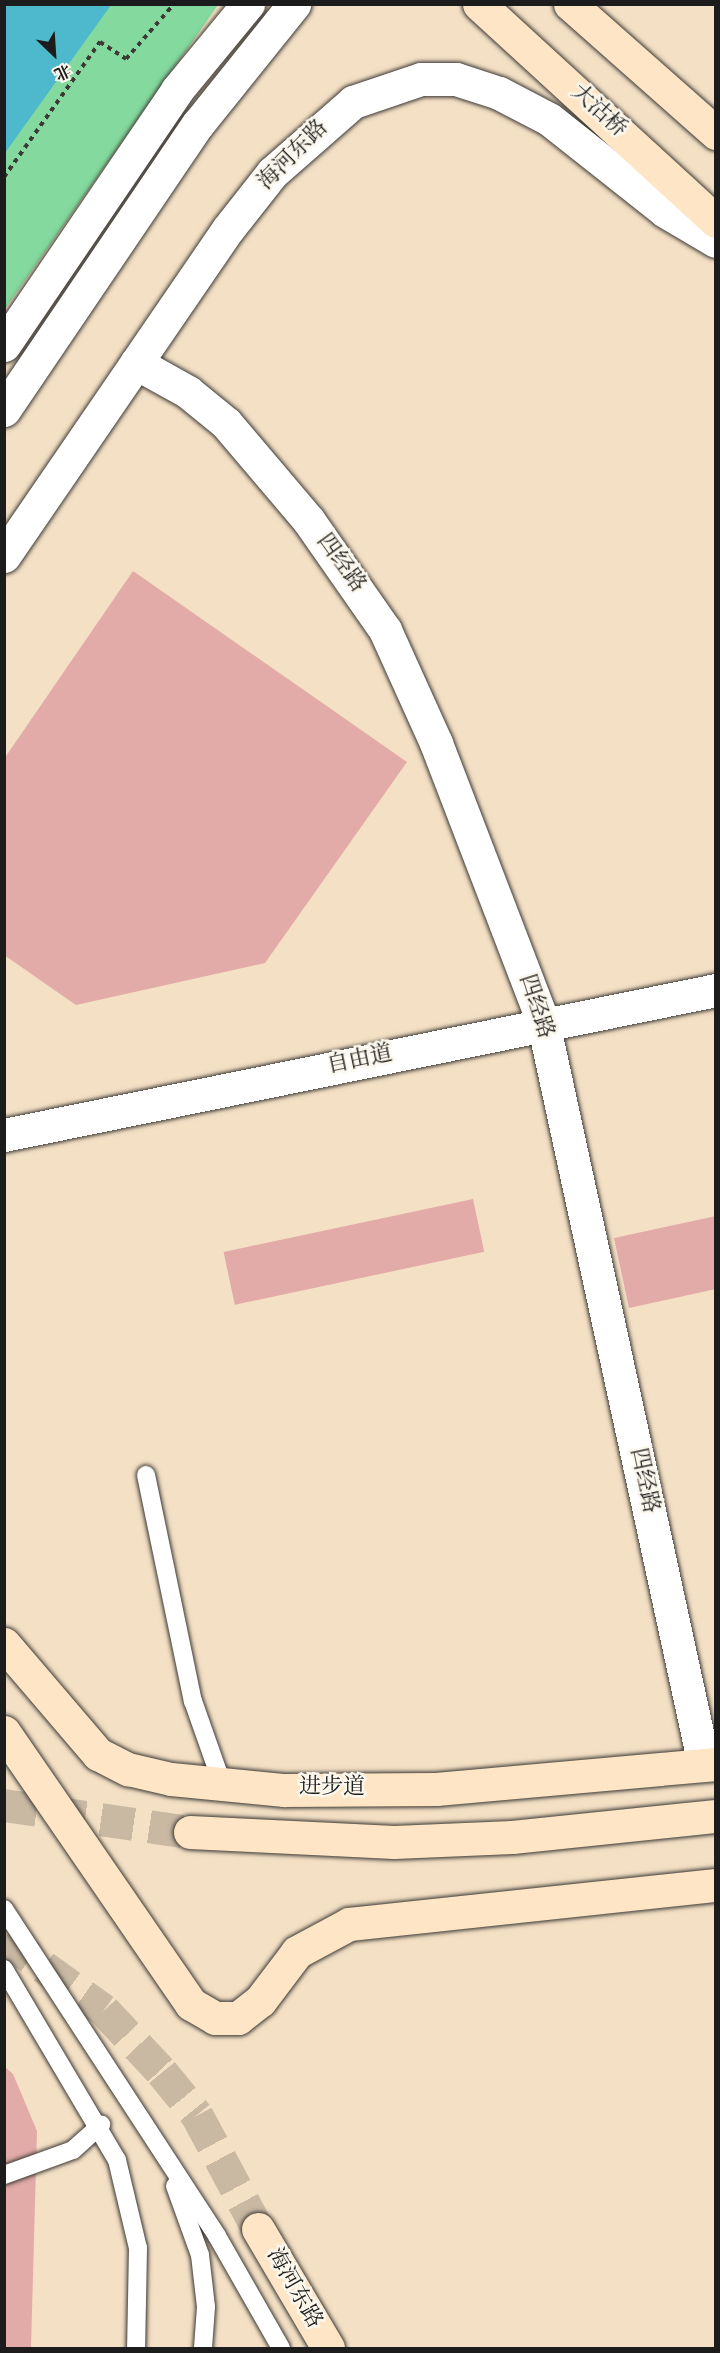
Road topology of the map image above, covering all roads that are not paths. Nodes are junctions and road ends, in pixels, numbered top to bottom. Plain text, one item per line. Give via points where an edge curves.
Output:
1 (248, 4) edge
2 (294, 4) edge
3 (479, 4) edge
4 (570, 4) edge
5 (712, 131) edge
6 (716, 221) edge
7 (716, 241) edge
8 (4, 345) edge
9 (136, 363) junction
10 (4, 410) edge
11 (4, 556) edge
12 (716, 990) edge
13 (543, 1022) junction
14 (4, 1135) edge
15 (146, 1475) dead end
16 (4, 1644) edge
17 (4, 1732) edge
18 (710, 1765) edge
19 (223, 1786) junction
20 (716, 1816) edge
21 (190, 1833) tunnel mouth
22 (716, 1885) edge
23 (4, 1909) edge
24 (4, 1969) edge
25 (101, 2125) junction
26 (164, 2156) junction
27 (4, 2175) edge
28 (258, 2229) tunnel mouth
29 (136, 2349) edge
30 (203, 2349) edge
31 (281, 2349) edge
32 (328, 2349) edge

1 - 8 street via 171,99
2 - 10 street via 198,124
3 - 6 street, 大沽桥
4 - 5 street
7 - 9 street, 海河东路 via 665,211 549,119 499,93 456,79 421,79 353,102 272,173
9 - 11 street, 海河东路
9 - 13 street, 四经路 via 188,392 226,423 347,570 385,630 436,744
12 - 13 street, 自由道
13 - 14 street, 自由道
13 - 18 street, 四经路
15 - 19 lane via 193,1701
16 - 19 street, 进步道 via 98,1754 128,1770
17 - 22 street via 191,2004 215,2018 238,2018 260,2001 297,1952 349,1924
18 - 19 street, 进步道 via 436,1789
20 - 21 street via 512,1837 394,1842
23 - 26 lane
24 - 25 lane
25 - 27 lane via 73,2150
25 - 29 lane via 117,2160 138,2248
26 - 30 lane via 200,2255 206,2307
26 - 31 lane
28 - 32 street, 海河东路

